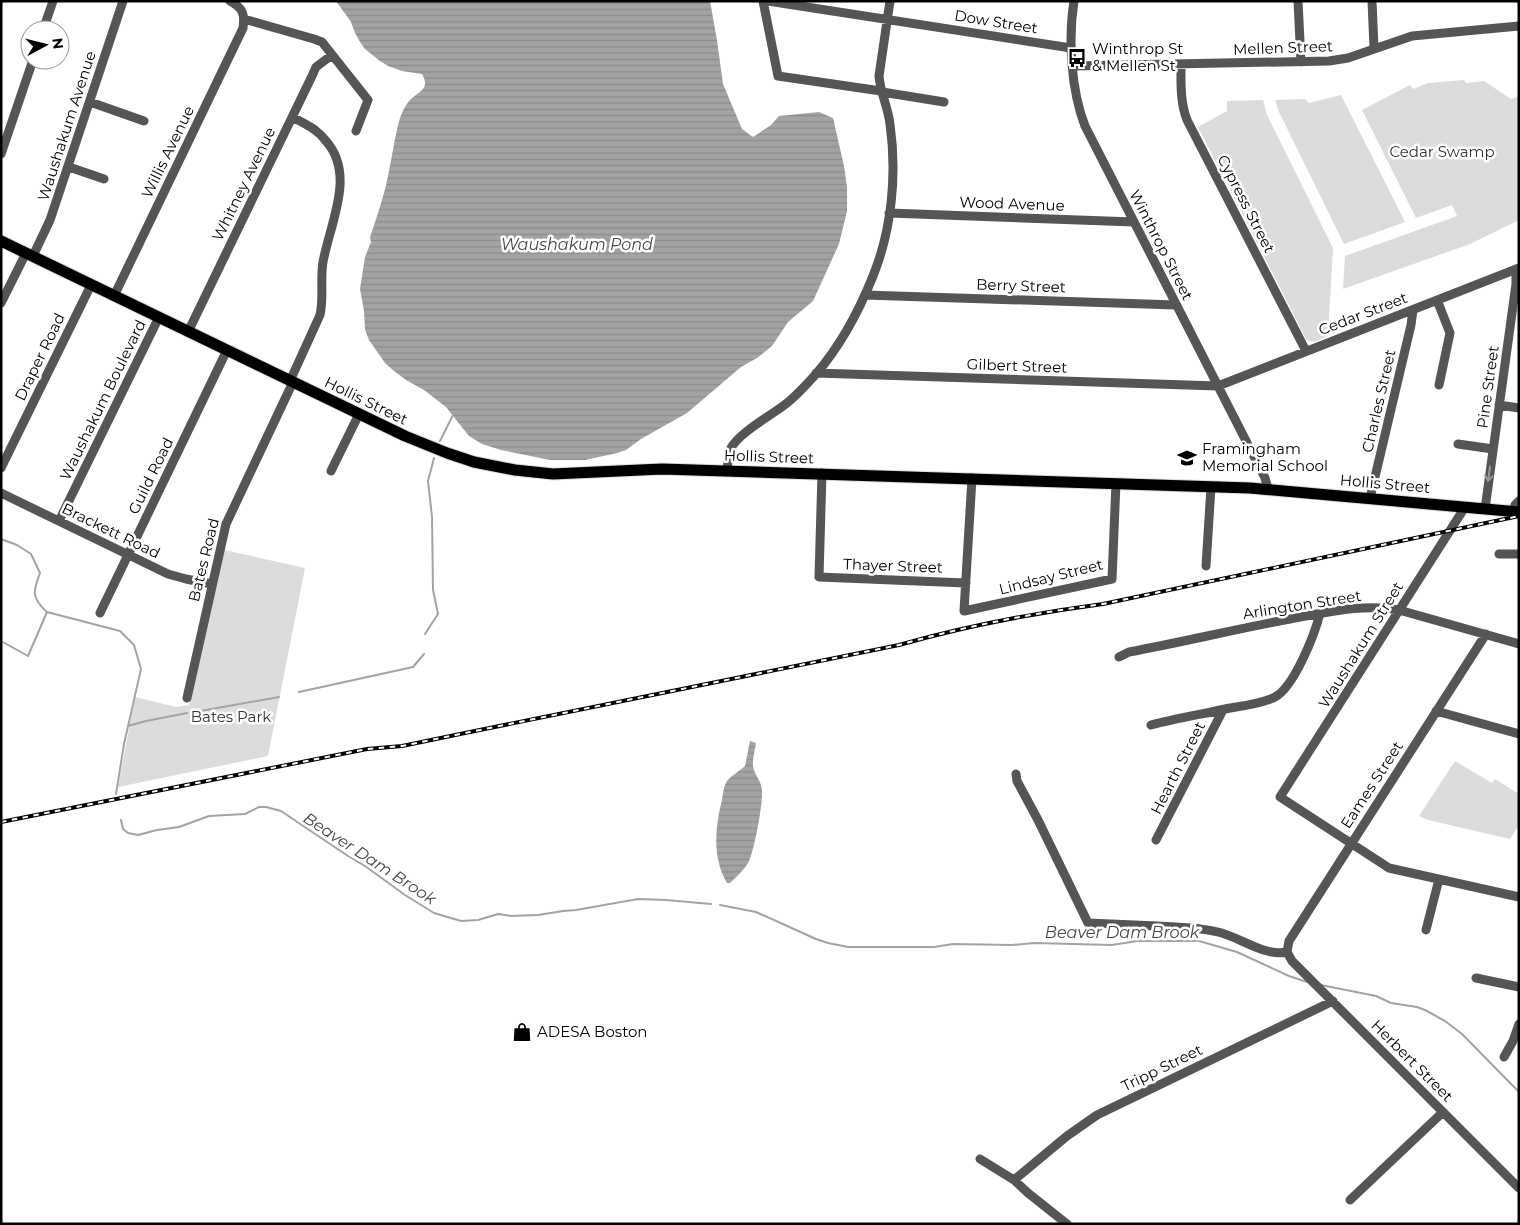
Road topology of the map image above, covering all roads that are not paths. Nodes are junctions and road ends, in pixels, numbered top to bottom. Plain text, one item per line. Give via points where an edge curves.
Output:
1 (53, 1) edge
2 (123, 1) edge
3 (230, 1) edge
4 (762, 1) edge
5 (768, 1) edge
6 (890, 1) edge
7 (1074, 1) edge
8 (1298, 1) edge
9 (1372, 1) edge
10 (244, 19) junction
11 (887, 19) junction
12 (46, 20) edge
13 (1519, 26) edge
14 (1071, 48) junction
15 (1374, 48) junction
16 (332, 55) junction
17 (1301, 62) junction
18 (1180, 64) junction
19 (1073, 66) junction
20 (30, 70) edge
21 (882, 92) junction
22 (90, 102) junction
23 (944, 102) dead end
24 (292, 117) junction
25 (144, 120) dead end
26 (356, 131) dead end
27 (1, 154) edge
28 (69, 167) junction
29 (104, 178) dead end
30 (889, 213) junction
31 (1134, 222) junction
32 (1, 241) edge
33 (29, 255) junction
34 (1517, 269) edge
35 (90, 285) junction
36 (865, 295) junction
37 (114, 296) junction
38 (1437, 300) junction
39 (1, 303) edge
40 (1176, 305) junction
41 (1413, 310) junction
42 (159, 318) junction
43 (1514, 326) edge
44 (188, 332) junction
45 (227, 350) junction
46 (1306, 351) junction
47 (816, 373) junction
48 (292, 381) junction
49 (1218, 386) junction
50 (1439, 386) dead end
51 (1499, 405) junction
52 (1519, 408) edge
53 (359, 414) junction
54 (1458, 444) dead end
55 (1493, 449) junction
56 (1, 468) edge
57 (727, 470) junction
58 (331, 471) dead end
59 (822, 473) junction
60 (972, 478) junction
61 (1116, 483) junction
62 (1211, 487) junction
63 (1268, 489) junction
64 (1, 493) edge
65 (1370, 498) junction
66 (1465, 507) junction
67 (1517, 508) edge
68 (1484, 509) junction
69 (59, 521) junction
70 (128, 554) junction
71 (1499, 554) dead end
72 (1519, 554) edge
73 (1206, 566) dead end
74 (966, 582) junction
75 (212, 584) junction
76 (1399, 610) junction
77 (100, 613) dead end
78 (1320, 613) junction
79 (1486, 634) junction
80 (1519, 644) edge
81 (1119, 657) dead end
82 (186, 698) dead end
83 (1223, 710) junction
84 (1436, 711) junction
85 (1151, 725) dead end
86 (1519, 734) edge
87 (1016, 774) dead end
88 (1156, 840) dead end
89 (1351, 844) junction
90 (1439, 879) junction
91 (1519, 897) edge
92 (1426, 930) dead end
93 (1287, 952) junction
94 (1476, 978) dead end
95 (1519, 987) edge
96 (1333, 1001) junction
97 (1519, 1024) edge
98 (1504, 1057) dead end
99 (1443, 1112) junction
100 (980, 1159) dead end
101 (1014, 1180) junction
102 (1519, 1188) edge
103 (1350, 1200) dead end
104 (1067, 1224) edge

1 - 12 street
2 - 22 street, Waushakum Avenue
3 - 10 street via 238,6
4 - 21 street via 778,76
5 - 11 street, Dow Street
6 - 11 street
7 - 14 street, Winthrop Street
8 - 17 street
9 - 15 street
10 - 16 street via 322,42
10 - 37 street, Willis Avenue via 243,28
11 - 14 street, Dow Street
11 - 21 street via 879,76
13 - 15 street, Mellen Street via 1412,36
14 - 19 street, Winthrop Street
15 - 17 street, Mellen Street via 1339,60
16 - 24 street, Whitney Avenue via 316,67
16 - 26 street via 368,100
17 - 18 street, Mellen Street
18 - 19 street, Mellen Street
18 - 46 street, Cypress Street via 1181,96 1187,120
19 - 31 street, Winthrop Street via 1078,105 1085,126
20 - 27 street
21 - 23 street
21 - 30 street via 889,117 893,155
22 - 25 street
22 - 28 street, Waushakum Avenue
24 - 44 street, Whitney Avenue
24 - 48 street, Bates Road via 317,130 330,146 340,169 338,203 323,262 322,308
28 - 29 street
28 - 33 street, Waushakum Avenue via 50,220
30 - 31 street, Wood Avenue
30 - 36 street via 879,257
31 - 40 street, Winthrop Street
32 - 33 main road, Hollis Street
33 - 35 main road, Hollis Street
33 - 39 street, Waushakum Avenue
34 - 38 street, Cedar Street
34 - 43 street, Pine Street
35 - 37 main road, Hollis Street
35 - 56 street, Draper Road
36 - 40 street, Berry Street
36 - 47 street via 842,338
37 - 42 main road, Hollis Street
38 - 41 street, Cedar Street
38 - 50 street via 1450,333
40 - 49 street, Winthrop Street
41 - 46 street, Cedar Street
41 - 65 street, Charles Street
42 - 44 main road, Hollis Street
42 - 69 street, Waushakum Boulevard
43 - 51 street, Pine Street
44 - 45 main road, Hollis Street
45 - 48 main road, Hollis Street
45 - 70 street, Guild Road
46 - 49 street, Cedar Street
47 - 49 street, Gilbert Street
47 - 57 street via 788,402 740,437 731,448
48 - 53 main road, Hollis Street
48 - 75 street, Bates Road via 226,524
49 - 63 street, Winthrop Street
51 - 52 street
51 - 55 street, Pine Street
53 - 57 main road, Hollis Street via 446,453 515,470 553,474 646,469
53 - 58 street
54 - 55 street
55 -> 68 street, Pine Street
57 - 59 main road, Hollis Street
59 - 60 main road, Hollis Street
59 - 74 street, Thayer Street via 819,577
60 - 61 main road, Hollis Street
60 - 74 street
61 - 62 main road, Hollis Street
61 - 74 street, Lindsay Street via 1112,579 964,611
62 - 63 main road, Hollis Street
62 - 73 street
63 - 65 main road, Hollis Street
64 - 69 street, Brackett Road
65 - 66 main road, Hollis Street
66 - 68 main road, Hollis Street
66 - 76 street, Waushakum Street
67 - 68 main road, Hollis Street
69 - 70 street, Brackett Road
70 - 75 street, Brackett Road via 176,577
70 - 77 street, Guild Road
71 - 72 street
75 - 82 street, Bates Road
76 - 78 street, Arlington Street via 1382,607
76 - 79 street, Arlington Street
76 - 89 street, Waushakum Street via 1280,797
78 - 81 street, Arlington Street via 1129,652
78 - 83 street via 1307,649 1284,690 1276,697
79 - 80 street, Arlington Street
79 - 84 street, Eames Street
83 - 85 street
83 - 88 street, Hearth Street
84 - 86 street
84 - 89 street, Eames Street
87 - 93 street via 1088,923 1202,928 1269,952
89 - 90 street via 1389,868
89 - 93 street, Eames Street via 1289,941
90 - 91 street
90 - 92 street
93 - 96 street, Herbert Street
94 - 95 street
96 - 99 street, Herbert Street
96 - 101 street, Tripp Street via 1097,1115 1066,1136
97 - 98 street
99 - 102 street, Herbert Street
99 - 103 street
100 - 101 street
101 - 104 street

